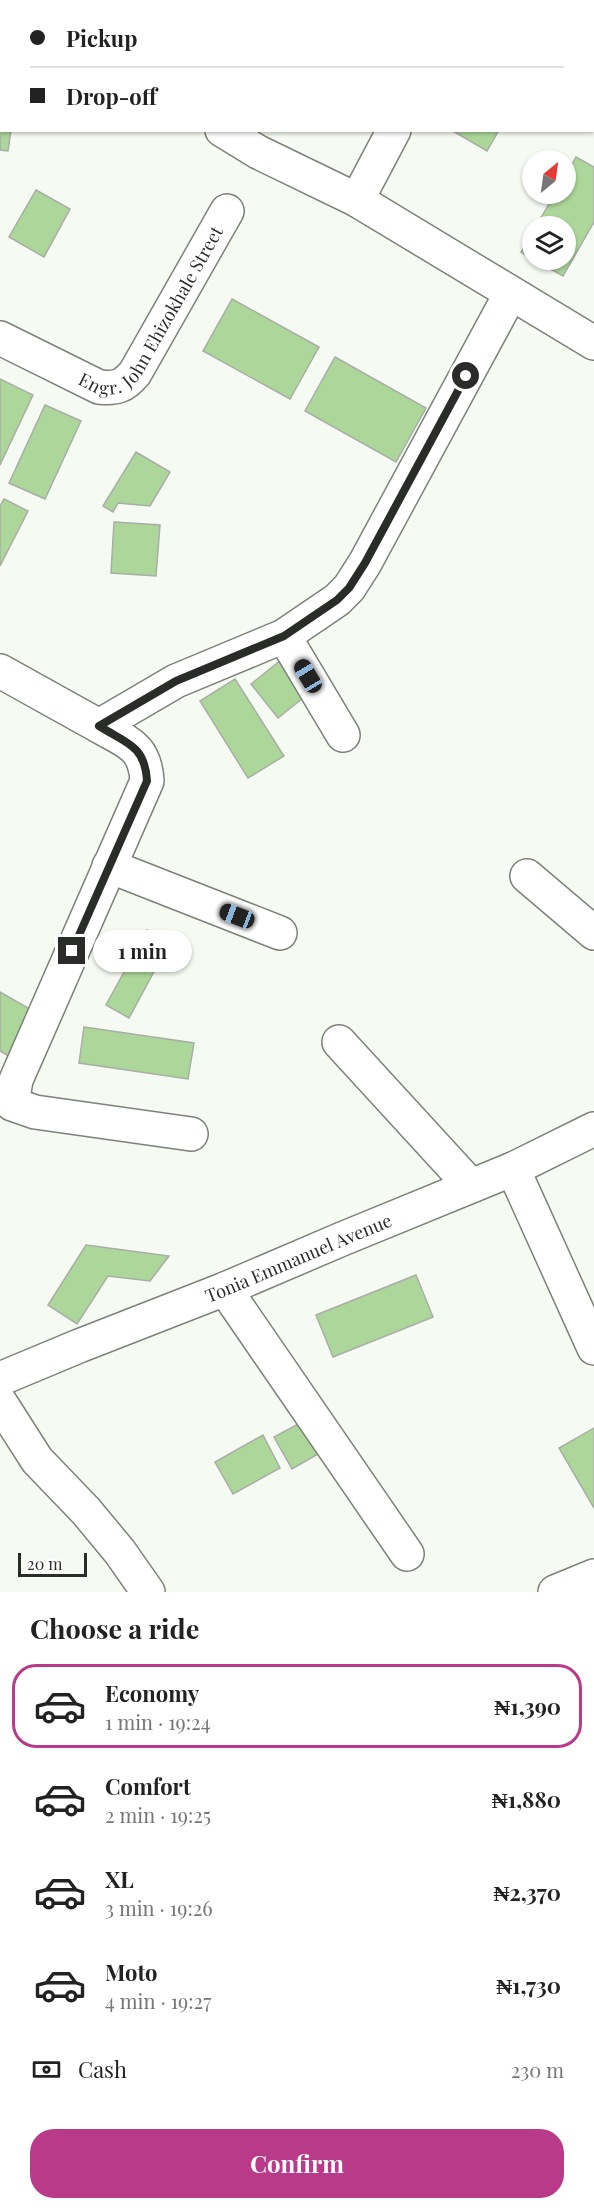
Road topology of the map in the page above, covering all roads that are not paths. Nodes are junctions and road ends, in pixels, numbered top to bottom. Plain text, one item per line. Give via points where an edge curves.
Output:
1 (225, 132) edge
2 (393, 132) edge
3 (357, 200) junction
4 (227, 211) dead end
5 (511, 293) junction
6 (0, 338) edge
7 (594, 343) edge
8 (284, 636) junction
9 (0, 671) edge
10 (99, 726) junction
11 (343, 735) dead end
12 (109, 866) junction
13 (527, 876) dead end
14 (280, 933) dead end
15 (594, 933) edge
16 (339, 1042) dead end
17 (594, 1130) edge
18 (191, 1134) dead end
19 (513, 1169) junction
20 (471, 1186) junction
21 (225, 1289) junction
22 (594, 1348) edge
23 (0, 1379) edge
24 (0, 1402) edge
25 (407, 1554) dead end
26 (594, 1576) edge
27 (148, 1592) edge
28 (555, 1592) edge

1 - 3 street
2 - 3 street
3 - 5 street
4 - 6 street, Engr. John Ehizokhale Street via 126,384 113,389 99,387
5 - 7 street
5 - 8 street via 349,588
8 - 10 street via 176,681
8 - 11 street
9 - 10 street
10 - 12 street via 138,749 146,766 147,781
12 - 14 street
12 - 18 street via 16,1080 12,1104 34,1112
13 - 15 street
16 - 20 street
17 - 19 street, Tonia Emmanuel Avenue
19 - 20 street, Tonia Emmanuel Avenue
19 - 22 street
20 - 21 street, Tonia Emmanuel Avenue
21 - 23 street, Tonia Emmanuel Avenue
21 - 25 street
24 - 27 street via 37,1460 86,1511
26 - 28 street

